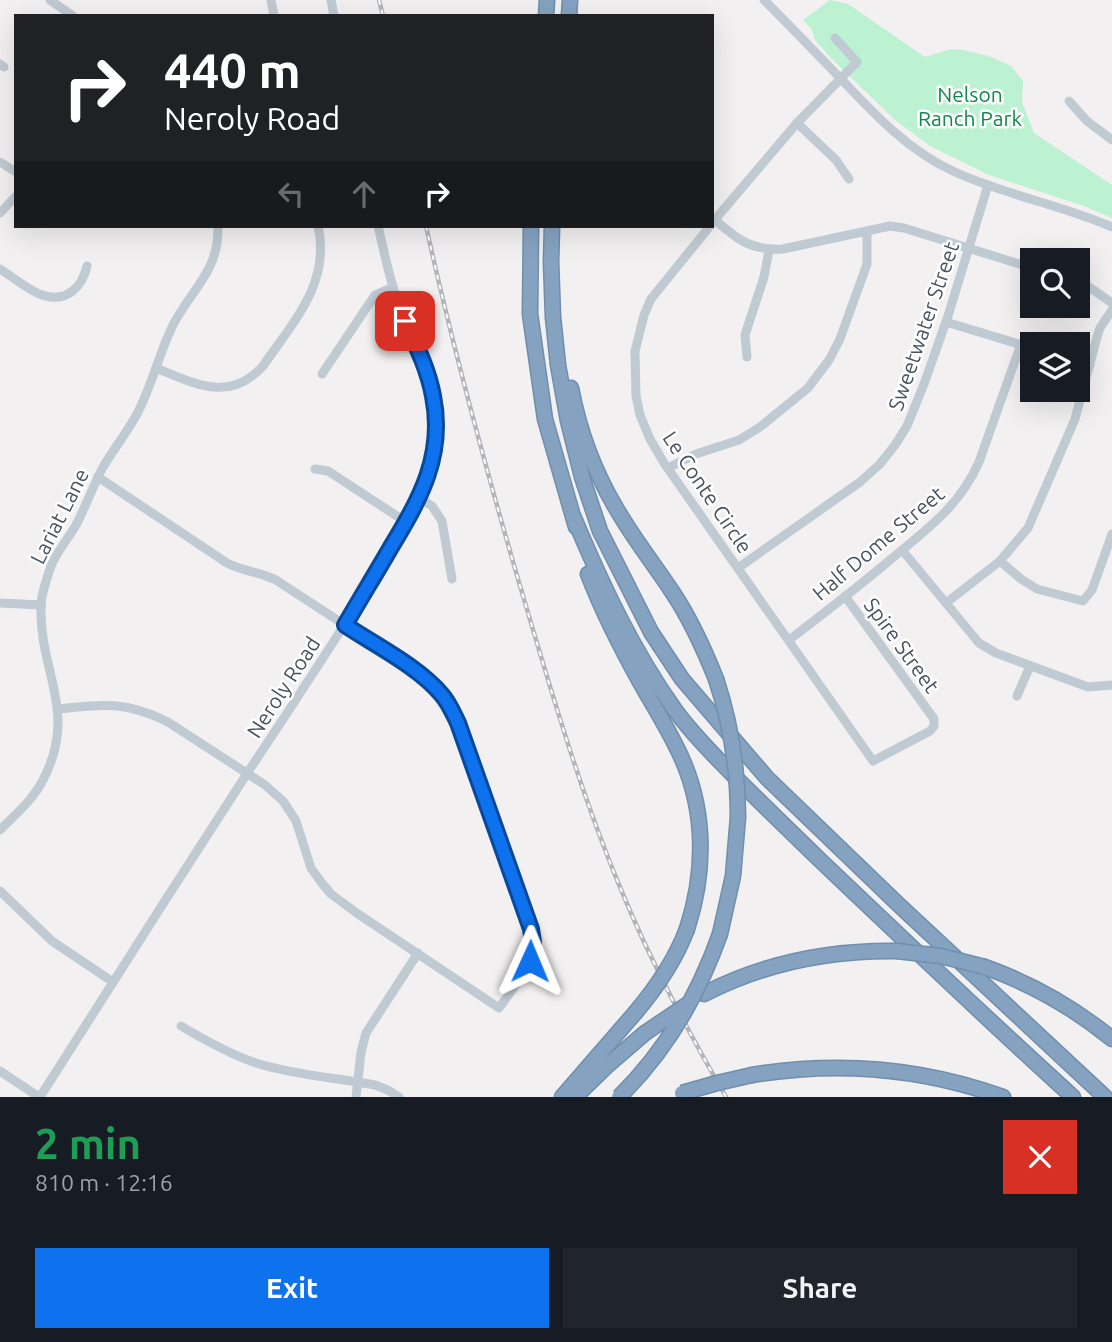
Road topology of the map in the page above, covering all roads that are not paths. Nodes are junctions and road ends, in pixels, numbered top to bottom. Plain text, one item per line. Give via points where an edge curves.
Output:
1 (50, 0) edge
2 (764, 0) edge
3 (71, 14) edge
4 (835, 38) dead end
5 (841, 80) junction
6 (1069, 101) dead end
7 (797, 123) junction
8 (1112, 140) edge
9 (849, 179) dead end
10 (988, 185) junction
11 (14, 198) edge
12 (0, 214) edge
13 (714, 221) edge
14 (714, 224) edge
15 (1112, 227) edge
16 (218, 228) edge
17 (318, 228) edge
18 (378, 228) edge
19 (531, 228) edge
20 (552, 228) edge
21 (708, 228) edge
22 (867, 231) junction
23 (969, 247) junction
24 (769, 250) junction
25 (1020, 264) edge
26 (87, 266) dead end
27 (0, 269) edge
28 (393, 287) junction
29 (1090, 288) edge
30 (1112, 303) edge
31 (1112, 310) edge
32 (946, 322) junction
33 (554, 328) junction
34 (1020, 344) edge
35 (1020, 347) edge
36 (747, 357) dead end
37 (1090, 365) edge
38 (156, 368) junction
39 (322, 374) dead end
40 (1080, 402) edge
41 (668, 468) junction
42 (315, 469) dead end
43 (99, 477) junction
44 (419, 498) junction
45 (574, 518) junction
46 (406, 522) junction
47 (1112, 534) edge
48 (902, 550) junction
49 (1000, 561) junction
50 (738, 568) junction
51 (452, 579) dead end
52 (845, 596) junction
53 (0, 603) edge
54 (946, 603) junction
55 (41, 605) junction
56 (345, 625) junction
57 (789, 640) junction
58 (1030, 666) junction
59 (1112, 685) edge
60 (1017, 696) dead end
61 (59, 709) junction
62 (873, 761) joint
63 (247, 773) junction
64 (0, 830) edge
65 (0, 891) edge
66 (418, 953) junction
67 (113, 982) junction
68 (181, 1026) dead end
69 (1112, 1039) edge
70 (0, 1071) edge
71 (358, 1082) junction
72 (677, 1095) edge
73 (40, 1097) edge
74 (356, 1097) edge
75 (399, 1097) edge
76 (562, 1097) edge
77 (575, 1097) edge
78 (619, 1097) edge
79 (1003, 1097) edge
80 (1073, 1097) edge
81 (1105, 1097) edge

1 - 3 street
2 - 5 street
4 - 5 street, Le Conte Circle via 857,62
5 - 7 street, Le Conte Circle
5 - 10 street via 911,146
6 - 8 street
7 - 9 street
7 - 13 street, Le Conte Circle
10 - 15 street
10 - 23 street, Sweetwater Street
11 - 12 street
14 - 24 street via 745,244
16 - 38 street, Lariat Lane via 209,271 176,320
17 - 38 street via 321,261 312,293 263,366 248,380 213,388
18 - 28 street, Neroly Road
19 - 45 highway via 530,314 545,419
20 - 33 highway
21 - 41 street, Le Conte Circle via 651,299 635,351 640,415
22 - 23 street via 904,228
22 - 24 street
22 - 41 street via 867,264 840,339 808,388 739,440
23 - 25 street
23 - 32 street, Sweetwater Street
24 - 36 street via 745,335
26 - 27 street via 74,291 58,297 41,295
28 - 39 street via 375,295
28 - 44 street, Neroly Road via 428,375 435,406 434,455
29 - 30 street
31 - 37 street via 1100,328
32 - 34 street
32 - 50 street, Sweetwater Street via 907,426 880,464
33 - 78 highway, bridge via 581,430 599,477 687,616 716,679 737,782 733,876 720,934 682,1017
33 - 81 highway via 568,421 600,531 651,632 682,679 767,778
35 - 48 street, Half Dome Street via 971,480 947,512
38 - 43 street, Lariat Lane via 138,413
40 - 49 street via 1028,528
41 - 50 street, Le Conte Circle
42 - 46 street via 328,471
43 - 55 street, Lariat Lane via 52,563
43 - 56 street via 235,568 276,580
44 - 46 street, Neroly Road
44 - 51 street via 432,506 442,521
45 - 76 highway, bridge via 599,600 678,750 693,790 701,860 687,929 665,974
45 - 80 highway via 636,648 675,711 705,746
46 - 56 street, Neroly Road
47 - 49 street via 1092,590 1083,601 1037,589
48 - 52 street, Half Dome Street
48 - 54 street
49 - 54 street
50 - 57 street, Le Conte Circle
52 - 57 street, Half Dome Street
52 - 62 street, Spire Street via 934,719 930,732
53 - 55 street
54 - 58 street via 979,643
55 - 61 street, Lariat Lane
56 - 63 street, Neroly Road
56 - 66 street via 426,679 448,704 533,942 530,961 499,1008
57 - 62 street, Le Conte Circle
58 - 59 street via 1088,687
58 - 60 street
61 - 63 street via 108,704 142,710
61 - 64 street, Lariat Lane via 58,738 44,779
63 - 66 street via 290,811 311,867 331,894
63 - 67 street, Neroly Road
65 - 67 street via 52,941
66 - 71 street via 366,1033
67 - 73 street, Neroly Road
68 - 71 street via 220,1049 260,1064
69 - 77 highway, bridge via 1052,997 985,968 941,956 846,952 749,974 704,994 645,1033
70 - 73 street
71 - 74 street
71 - 75 street
72 - 79 highway, bridge via 751,1075 823,1068 878,1069 943,1079

